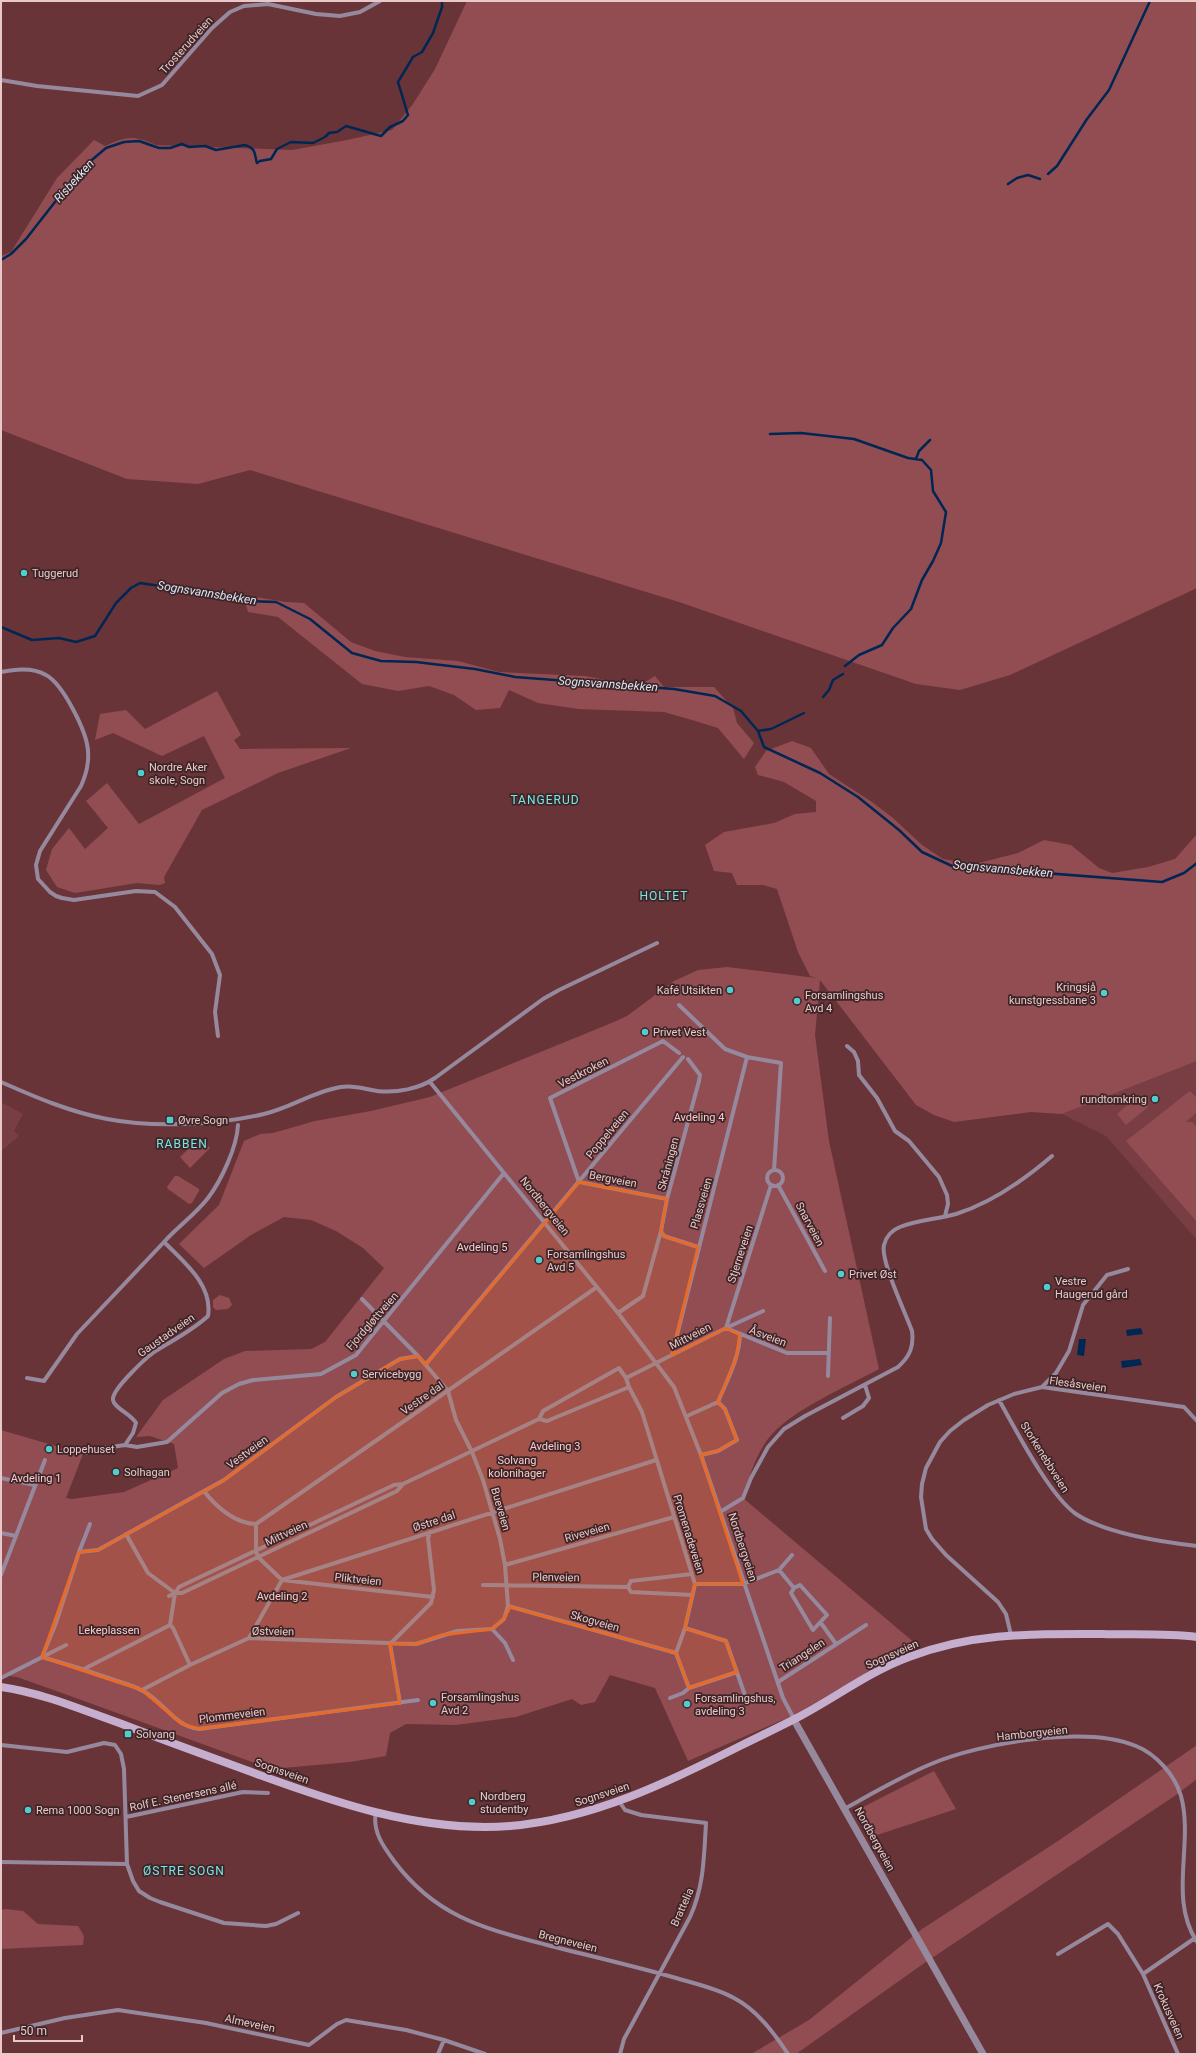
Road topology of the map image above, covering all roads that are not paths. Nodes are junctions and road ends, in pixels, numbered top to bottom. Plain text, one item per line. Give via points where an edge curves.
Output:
1 (380, 1) edge
2 (1, 80) edge
3 (1, 672) edge
4 (657, 943) dead end
5 (679, 1005) dead end
6 (218, 1036) dead end
7 (847, 1046) dead end
8 (679, 1053) dead end
9 (683, 1057) dead end
10 (747, 1057) junction
11 (688, 1059) dead end
12 (1, 1082) edge
13 (430, 1082) junction
14 (238, 1125) dead end
15 (1052, 1156) dead end
16 (774, 1170) junction
17 (504, 1173) junction
18 (579, 1182) junction
19 (771, 1185) junction
20 (778, 1185) junction
21 (667, 1199) junction
22 (944, 1216) junction
23 (545, 1224) junction
24 (661, 1231) junction
25 (164, 1242) junction
26 (698, 1247) junction
27 (1128, 1269) dead end
28 (825, 1271) dead end
29 (597, 1287) junction
30 (362, 1299) dead end
31 (764, 1312) dead end
32 (618, 1313) junction
33 (830, 1318) dead end
34 (383, 1321) junction
35 (726, 1328) junction
36 (740, 1335) junction
37 (830, 1353) junction
38 (672, 1355) junction
39 (418, 1356) junction
40 (656, 1362) junction
41 (426, 1364) junction
42 (828, 1376) dead end
43 (27, 1378) dead end
44 (626, 1378) junction
45 (866, 1385) junction
46 (629, 1387) junction
47 (1042, 1387) junction
48 (448, 1391) junction
49 (1000, 1400) junction
50 (718, 1402) junction
51 (687, 1416) junction
52 (843, 1418) dead end
53 (539, 1419) junction
54 (1197, 1421) edge
55 (125, 1445) junction
56 (472, 1452) junction
57 (86, 1453) dead end
58 (700, 1455) junction
59 (45, 1460) dead end
60 (656, 1460) junction
61 (1, 1478) edge
62 (403, 1484) junction
63 (35, 1485) junction
64 (204, 1492) junction
65 (493, 1512) junction
66 (720, 1512) junction
67 (674, 1517) junction
68 (90, 1524) dead end
69 (256, 1524) junction
70 (430, 1532) junction
71 (1, 1534) edge
72 (126, 1534) junction
73 (16, 1536) junction
74 (1197, 1546) edge
75 (256, 1551) junction
76 (80, 1552) junction
77 (792, 1555) dead end
78 (258, 1557) junction
79 (505, 1565) junction
80 (780, 1570) junction
81 (692, 1574) junction
82 (1, 1575) edge
83 (282, 1580) junction
84 (695, 1584) junction
85 (743, 1584) junction
86 (483, 1586) dead end
87 (507, 1586) junction
88 (628, 1587) junction
89 (794, 1588) junction
90 (175, 1593) junction
91 (693, 1595) junction
92 (169, 1596) dead end
93 (433, 1597) junction
94 (508, 1606) junction
95 (821, 1622) junction
96 (170, 1625) junction
97 (866, 1625) dead end
98 (685, 1628) junction
99 (492, 1629) junction
100 (1011, 1635) junction
101 (1197, 1637) edge
102 (249, 1638) junction
103 (390, 1644) junction
104 (836, 1644) junction
105 (66, 1645) dead end
106 (676, 1653) junction
107 (42, 1657) junction
108 (513, 1660) dead end
109 (190, 1665) junction
110 (84, 1669) junction
111 (737, 1672) junction
112 (1, 1678) edge
113 (778, 1682) junction
114 (1, 1687) edge
115 (689, 1688) junction
116 (142, 1690) junction
117 (670, 1698) dead end
118 (418, 1700) dead end
119 (747, 1701) dead end
120 (400, 1703) junction
121 (794, 1720) junction
122 (1, 1745) edge
123 (268, 1793) dead end
124 (619, 1801) junction
125 (846, 1808) junction
126 (376, 1812) junction
127 (126, 1817) junction
128 (1, 1862) edge
129 (127, 1864) junction
130 (298, 1913) dead end
131 (1196, 1940) edge
132 (1058, 1954) dead end
133 (659, 1973) junction
134 (1143, 1974) junction
135 (1, 2033) edge
136 (444, 2040) junction
137 (438, 2054) edge
138 (485, 2054) edge
139 (620, 2054) edge
140 (788, 2054) edge
141 (983, 2054) edge
142 (1178, 2054) edge

1 - 2 street, Trosterudveien via 360,12 340,16 268,4 244,6 230,12 212,28 162,85 138,96
3 - 6 street via 38,671 59,684 86,738 86,774 38,858 37,873 42,886 56,896 74,900 136,891 155,892 174,907 212,954 220,975 215,1012
4 - 13 street via 559,990
5 - 10 street via 725,1049
7 - 22 street via 854,1052 858,1061 859,1075 877,1098 894,1131 909,1141 939,1177 947,1195 948,1204
8 - 18 street, Vestkroken via 663,1041 550,1098
9 - 18 street, Poppelveien
10 - 16 street via 781,1063
10 - 26 street, Plassveien
11 - 21 street, Skråningen via 700,1075 699,1082
12 - 13 street via 71,1110 107,1119 176,1123 225,1120 263,1114 337,1088 355,1086 387,1091 412,1088
13 - 17 street, Nordbergveien
14 - 25 street via 234,1145 218,1182 207,1199
15 - 22 street via 1034,1172 1001,1192 968,1210
16 - 19 street via 767,1177
16 - 20 street via 782,1175 782,1182
17 - 23 street, Nordbergveien
17 - 34 street, Fjordgløttveien
18 - 21 street, Bergveien
18 - 23 street, Poppelveien
19 - 20 street
19 - 35 street, Stjerneveien
20 - 28 street, Snarveien
21 - 24 street, Skråningen
22 - 45 street via 899,1227 888,1235 884,1246 885,1260 912,1331 913,1341 911,1351 902,1363
23 - 29 street, Nordbergveien
23 - 41 street
24 - 26 street via 664,1236
24 - 32 street, Skråningen via 642,1296
25 - 43 street via 77,1334 44,1381
25 - 55 street, Gaustadveien via 206,1291 208,1316 191,1331 145,1359 118,1387 112,1397 115,1405 129,1414 136,1423
26 - 38 street, Plassveien
27 - 47 street via 1107,1275 1083,1305 1069,1351 1056,1373
29 - 32 street, Nordbergveien
29 - 48 street, Vestre dal
30 - 34 street, Bueveien
31 - 35 street, Mittveien
32 - 40 street, Nordbergveien
33 - 37 street
34 - 39 street, Bueveien
34 - 55 street, Fjordgløttveien via 356,1355 321,1374 253,1380 239,1384 222,1393 167,1442 137,1447
35 - 36 street, Åsveien
35 - 38 street, Mittveien
36 - 37 street, Åsveien via 787,1354
36 - 50 street via 736,1359
37 - 42 street
38 - 40 street, Mittveien
39 - 41 street, Bueveien
39 - 64 street, Vestveien via 400,1359 336,1397
40 - 44 street, Mittveien
40 - 51 street, Nordbergveien via 674,1387
41 - 48 street, Bueveien
44 - 46 street
44 - 53 street, Mittveien via 619,1368 543,1411
45 - 52 street via 869,1398 863,1406
45 - 66 street via 784,1429 768,1447 743,1498
46 - 53 street, Mittveien via 547,1420
46 - 60 street, Promenadeveien via 642,1412
47 - 49 street, Flesåsveien
47 - 54 street, Flesåsveien via 1184,1407
48 - 56 street, Bueveien via 456,1420
48 - 69 street, Vestre dal
49 - 74 street, Storkenebbveien via 1056,1492 1076,1514 1097,1525 1128,1534
49 - 100 street, Flesåsveien via 964,1420 940,1442 926,1468 921,1497 926,1529 932,1539 998,1602 1006,1614
50 - 51 street
50 - 58 street via 725,1409 737,1440 718,1451
51 - 58 street, Nordbergveien
53 - 56 street, Mittveien
55 - 57 street
56 - 62 street, Mittveien
56 - 65 street, Bueveien
58 - 66 street, Nordbergveien
59 - 63 street
60 - 65 street, Østre dal
60 - 67 street, Promenadeveien
61 - 63 street
62 - 75 street, Mittveien via 394,1485
62 - 78 street, Mittveien via 397,1491
63 - 73 street
64 - 69 street via 222,1510 248,1524
64 - 72 street, Vestveien
65 - 70 street, Østre dal
65 - 79 street, Bueveien
66 - 85 street, Nordbergveien
67 - 79 street, Riveveien
67 - 81 street, Promenadeveien
68 - 76 street
69 - 75 street
70 - 83 street, Østre dal
70 - 93 street via 428,1538
71 - 73 street
72 - 76 street, Vestveien via 98,1550
72 - 90 street via 148,1573
73 - 82 street
75 - 78 street
75 - 90 street, Mittveien via 179,1588
76 - 107 street
77 - 80 street
78 - 83 street
78 - 90 street, Mittveien via 182,1593
79 - 87 street, Bueveien
80 - 85 street
80 - 89 street, Triangelen
81 - 84 street, Promenadeveien
81 - 88 street, Plenveien via 631,1581
83 - 93 street, Pliktveien
83 - 102 street
84 - 85 street
84 - 91 street, Promenadeveien
85 - 113 street, Nordbergveien
86 - 87 street, Plenveien
87 - 88 street, Plenveien
87 - 94 street, Bueveien
88 - 91 street, Plenveien via 631,1592
89 - 95 street, Triangelen via 800,1585 827,1615
89 - 95 street, Triangelen via 791,1593 813,1630
90 - 92 street, Mittveien
90 - 96 street
91 - 98 street, Promenadeveien
93 - 103 street via 424,1612
94 - 99 street via 504,1619
94 - 106 street, Skogveien
95 - 104 street, Triangelen
96 - 109 street
96 - 110 street
97 - 104 street, Triangelen
98 - 106 street, Promenadeveien
98 - 111 street via 726,1642
99 - 103 street via 457,1631 416,1644
99 - 108 street via 505,1643
100 - 101 main road, Sognsveien
100 - 121 main road, Sognsveien via 963,1640 906,1658 878,1671
102 - 103 street, Østveien
102 - 109 street, Østveien
103 - 120 street
104 - 113 street, Triangelen
105 - 107 street
106 - 115 street
107 - 110 street, Plommeveien
107 - 112 street
109 - 116 street, Østveien
110 - 116 street, Plommeveien
111 - 115 street
111 - 119 street
113 - 121 street, Nordbergveien via 788,1711
114 - 126 main road, Sognsveien via 39,1695 296,1788
115 - 117 street
116 - 120 street, Plommeveien via 156,1699 182,1724 199,1729
118 - 120 street, Plommeveien
121 - 124 main road, Sognsveien via 686,1773
121 - 125 street, Nordbergveien
122 - 127 street, Rolf E. Stenersens allé via 67,1752 104,1743 115,1746 121,1754 124,1769
123 - 127 street, Rolf E. Stenersens allé via 244,1792
124 - 126 main road, Sognsveien via 547,1821 493,1827 442,1824
124 - 133 street, Brattelia via 625,1810 641,1815 706,1823 702,1880 698,1898
125 - 131 street, Hamborgveien via 931,1764 975,1750 1016,1741 1062,1737 1109,1739 1136,1746 1154,1757 1167,1771 1181,1796 1184,1824 1183,1902
125 - 141 street, Nordbergveien
126 - 133 street, Bregneveien via 376,1829 386,1850 413,1884 440,1906 481,1928
127 - 129 street, Rolf E. Stenersens allé
128 - 129 street
129 - 130 street, Rolf E. Stenersens allé via 139,1890 150,1898 224,1924 266,1926
131 - 134 street, Krokusveien
132 - 134 street, Krokusveien via 1108,1924 1118,1934
133 - 139 street, Brattelia via 624,2039
133 - 140 street, Bregneveien via 735,1998 767,2026
134 - 142 street, Krokusveien
135 - 136 street, Almeveien via 64,2018 118,2010 206,2023 309,2045 346,2020 406,2030
136 - 137 street
136 - 138 street, Almeveien

